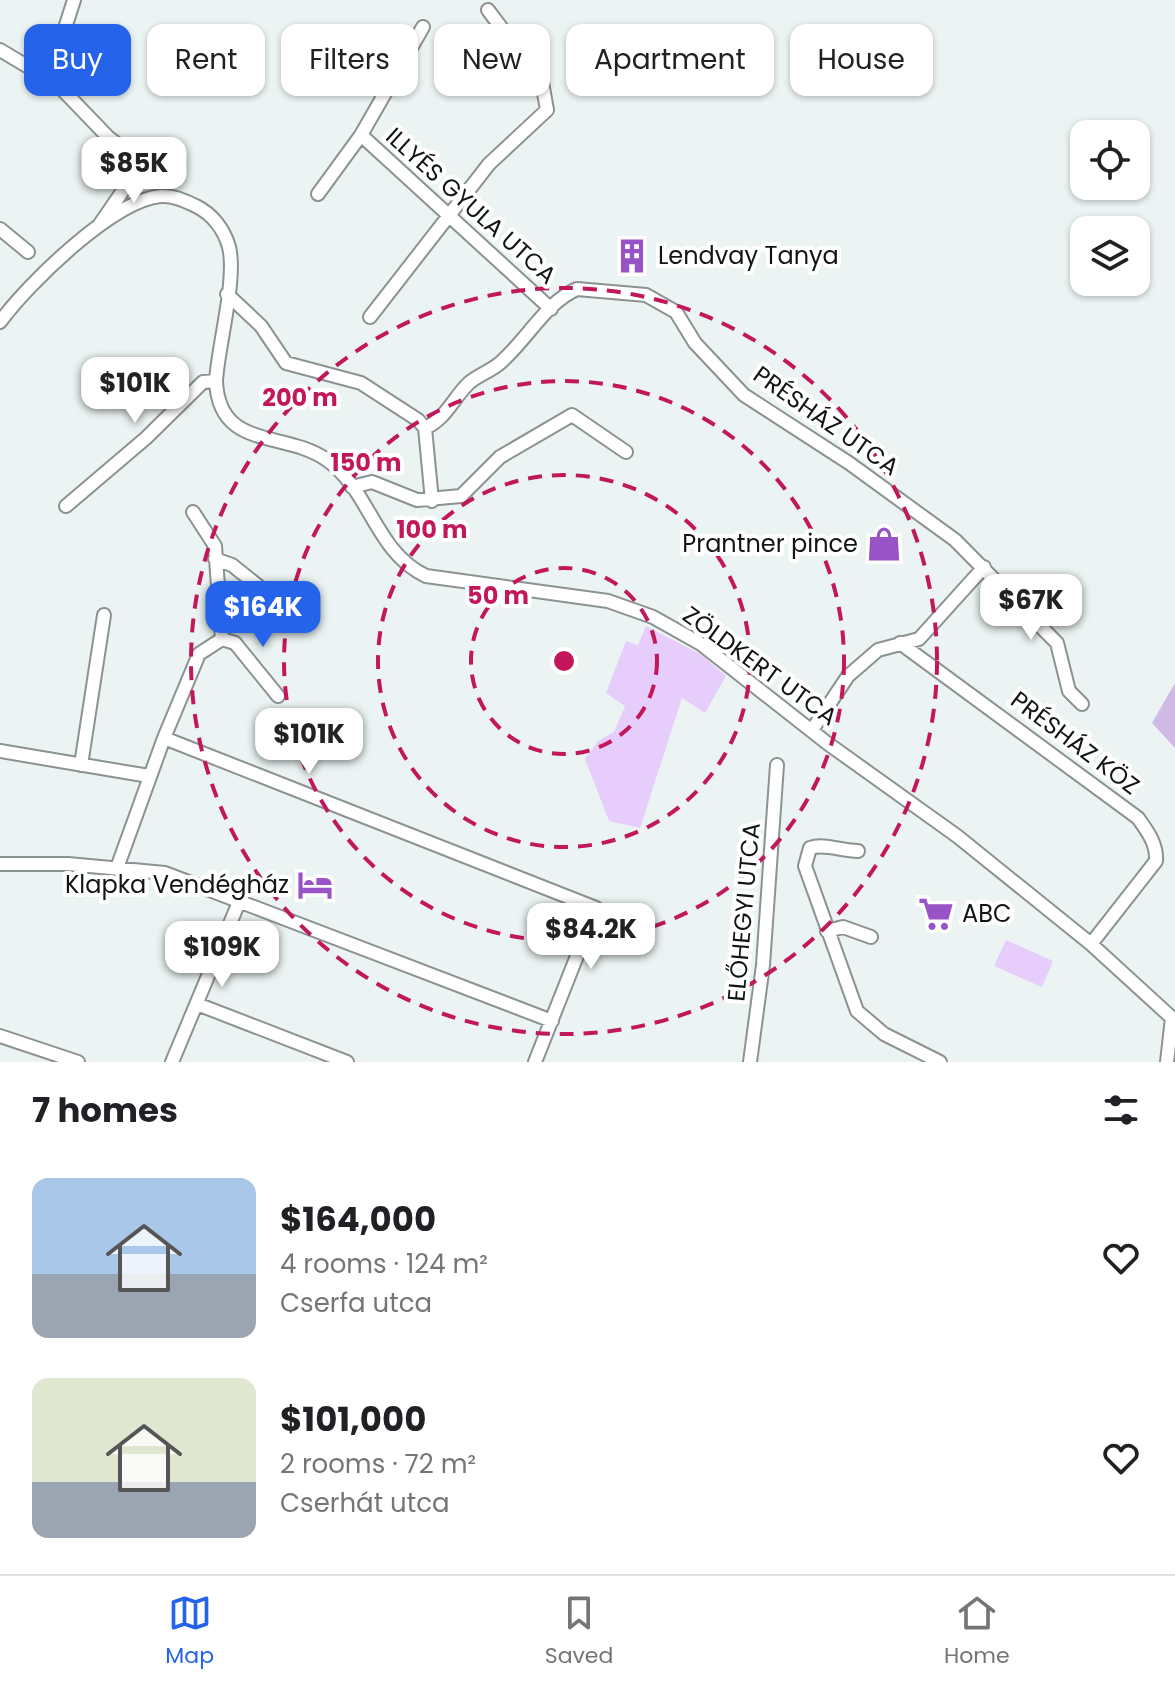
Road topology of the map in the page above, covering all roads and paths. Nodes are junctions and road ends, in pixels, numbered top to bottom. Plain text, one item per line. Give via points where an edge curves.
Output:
1 (74, 0) edge
2 (488, 10) dead end
3 (66, 24) edge
4 (423, 27) dead end
5 (0, 50) edge
6 (24, 64) edge
7 (70, 96) edge
8 (361, 135) junction
9 (318, 194) dead end
10 (449, 214) junction
11 (98, 228) junction
12 (0, 229) edge
13 (28, 252) dead end
14 (227, 294) junction
15 (551, 309) junction
16 (370, 317) dead end
17 (1, 320) edge
18 (216, 381) junction
19 (425, 428) junction
20 (626, 452) dead end
21 (352, 487) junction
22 (432, 501) junction
23 (66, 506) dead end
24 (193, 512) dead end
25 (215, 559) junction
26 (984, 567) junction
27 (272, 597) dead end
28 (104, 615) dead end
29 (222, 639) junction
30 (900, 643) junction
31 (278, 696) dead end
32 (1082, 704) dead end
33 (812, 730) junction
34 (164, 738) junction
35 (0, 751) edge
36 (81, 765) junction
37 (777, 765) dead end
38 (149, 776) junction
39 (858, 851) dead end
40 (0, 864) edge
41 (117, 868) junction
42 (239, 902) junction
43 (827, 931) junction
44 (871, 937) dead end
45 (1091, 944) junction
46 (197, 1004) junction
47 (552, 1021) junction
48 (0, 1036) edge
49 (78, 1062) edge
50 (172, 1062) edge
51 (347, 1062) edge
52 (535, 1062) edge
53 (750, 1062) edge
54 (940, 1062) edge
55 (1167, 1062) edge

1 - 3 street
2 - 10 street via 542,82 547,110 489,164
4 - 8 street
5 - 6 street
7 - 11 street via 108,137 142,163
8 - 9 street
8 - 10 street, ILLYÉS GYULA UTCA
10 - 15 street, ILLYÉS GYULA UTCA
10 - 16 street
11 - 14 street via 127,207 162,196 206,211 230,250
11 - 17 street
12 - 13 street
14 - 18 street
14 - 19 street via 261,326 286,363 361,383
15 - 19 street, PRÉSHÁZ UTCA via 525,340 471,381
15 - 26 street, PRÉSHÁZ UTCA via 577,289 646,295 676,312 695,343 744,395 849,463
18 - 21 street, ZÖLDKERT UTCA via 223,413 245,432 315,453
18 - 23 street via 203,382
19 - 22 street
20 - 22 street via 572,415 500,457 461,496
21 - 22 street via 372,482
21 - 33 street, ZÖLDKERT UTCA via 409,568 436,577 608,601 653,617 701,644
24 - 25 street via 215,546
25 - 27 street via 232,565
25 - 29 street
26 - 30 street via 919,639
26 - 32 street, PRÉSHÁZ UTCA via 1057,643 1069,691
28 - 36 street
29 - 31 street via 235,643
29 - 34 street via 199,654
30 - 33 street via 878,650 848,676
30 - 45 street, PRÉSHÁZ KÖZ via 1138,818 1151,836 1156,861
33 - 45 street, ZÖLDKERT UTCA via 897,790
34 - 38 street
34 - 47 street via 596,908
35 - 36 street
36 - 38 street
37 - 53 street, ELŐHEGYI UTCA via 763,965
38 - 41 street
39 - 43 street via 810,848 805,866
40 - 41 street
41 - 42 street via 165,873
42 - 46 street
42 - 47 street
43 - 44 street via 843,927
43 - 54 street via 857,1011 884,1034
45 - 55 street, ZÖLDKERT UTCA via 1172,1018
46 - 50 street
46 - 51 street
47 - 52 street
48 - 49 street

